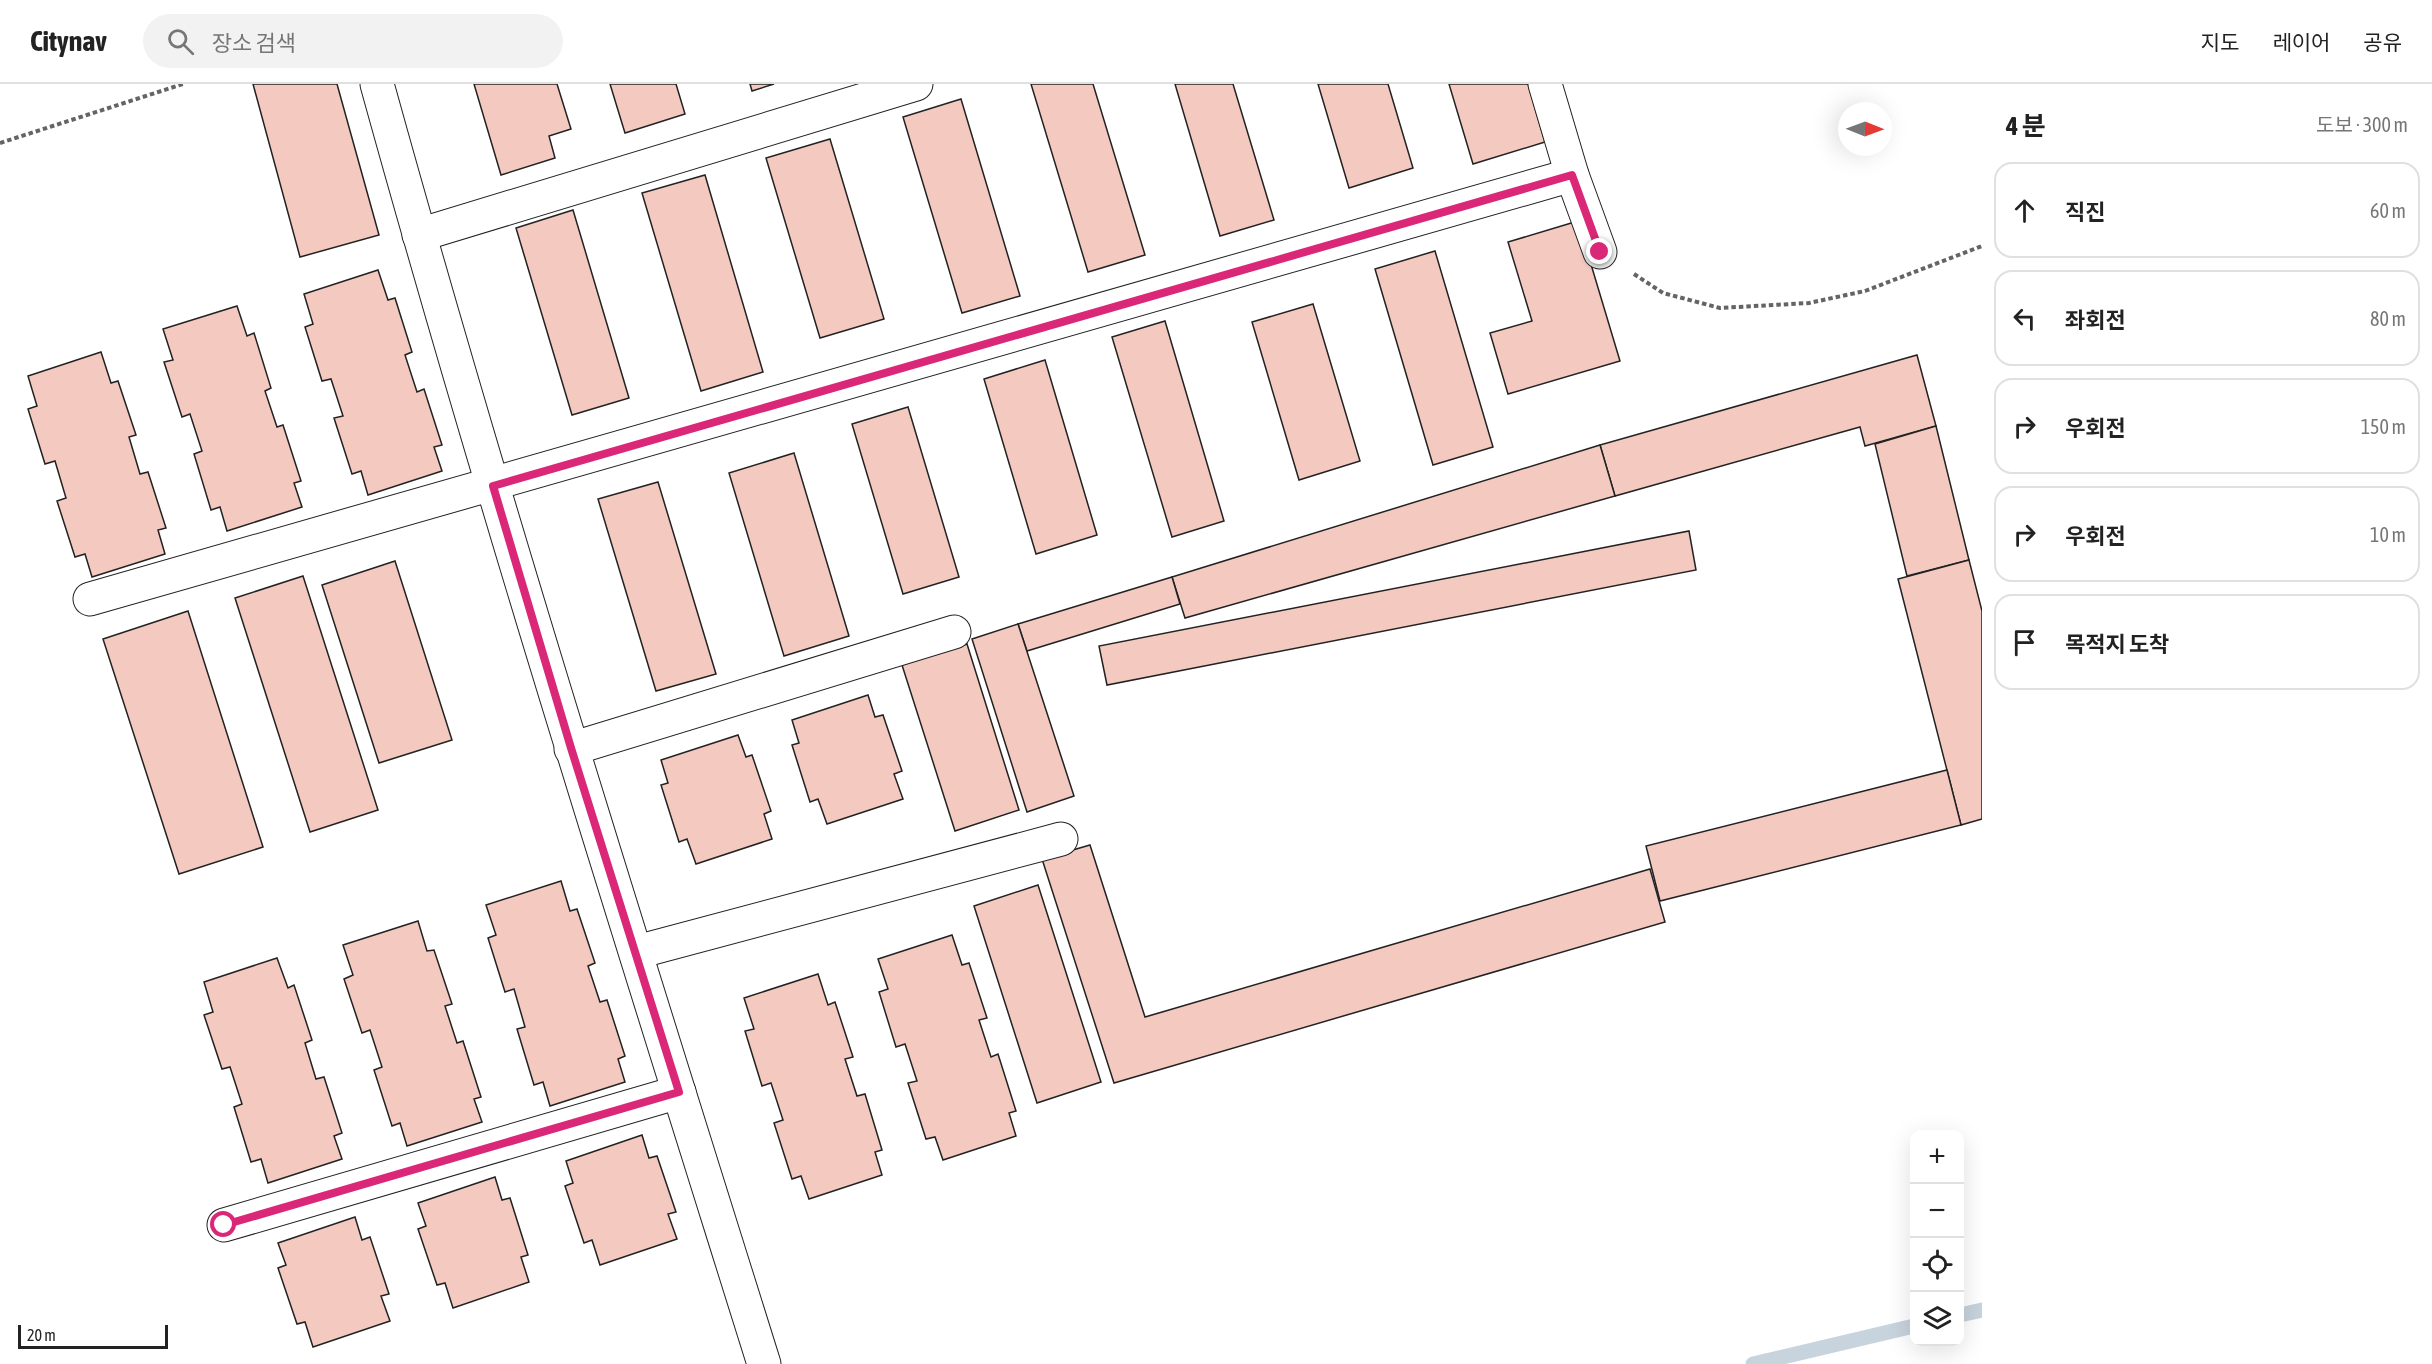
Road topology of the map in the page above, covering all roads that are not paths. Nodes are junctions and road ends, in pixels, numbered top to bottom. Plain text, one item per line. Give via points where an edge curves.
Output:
1 (377, 84) edge
2 (916, 84) edge
3 (1545, 84) edge
4 (1572, 175) junction
5 (419, 235) junction
6 (1600, 252) road end
7 (493, 486) junction
8 (90, 599) dead end
9 (954, 632) dead end
10 (571, 748) junction
11 (1061, 839) dead end
12 (637, 952) junction
13 (679, 1092) junction
14 (224, 1225) dead end
15 (764, 1364) edge

1 - 5 street
2 - 5 street
3 - 4 street
4 - 6 street
4 - 7 street
5 - 7 street
7 - 8 street
7 - 10 street
9 - 10 street
10 - 12 street
11 - 12 street
12 - 13 street
13 - 14 street
13 - 15 street

